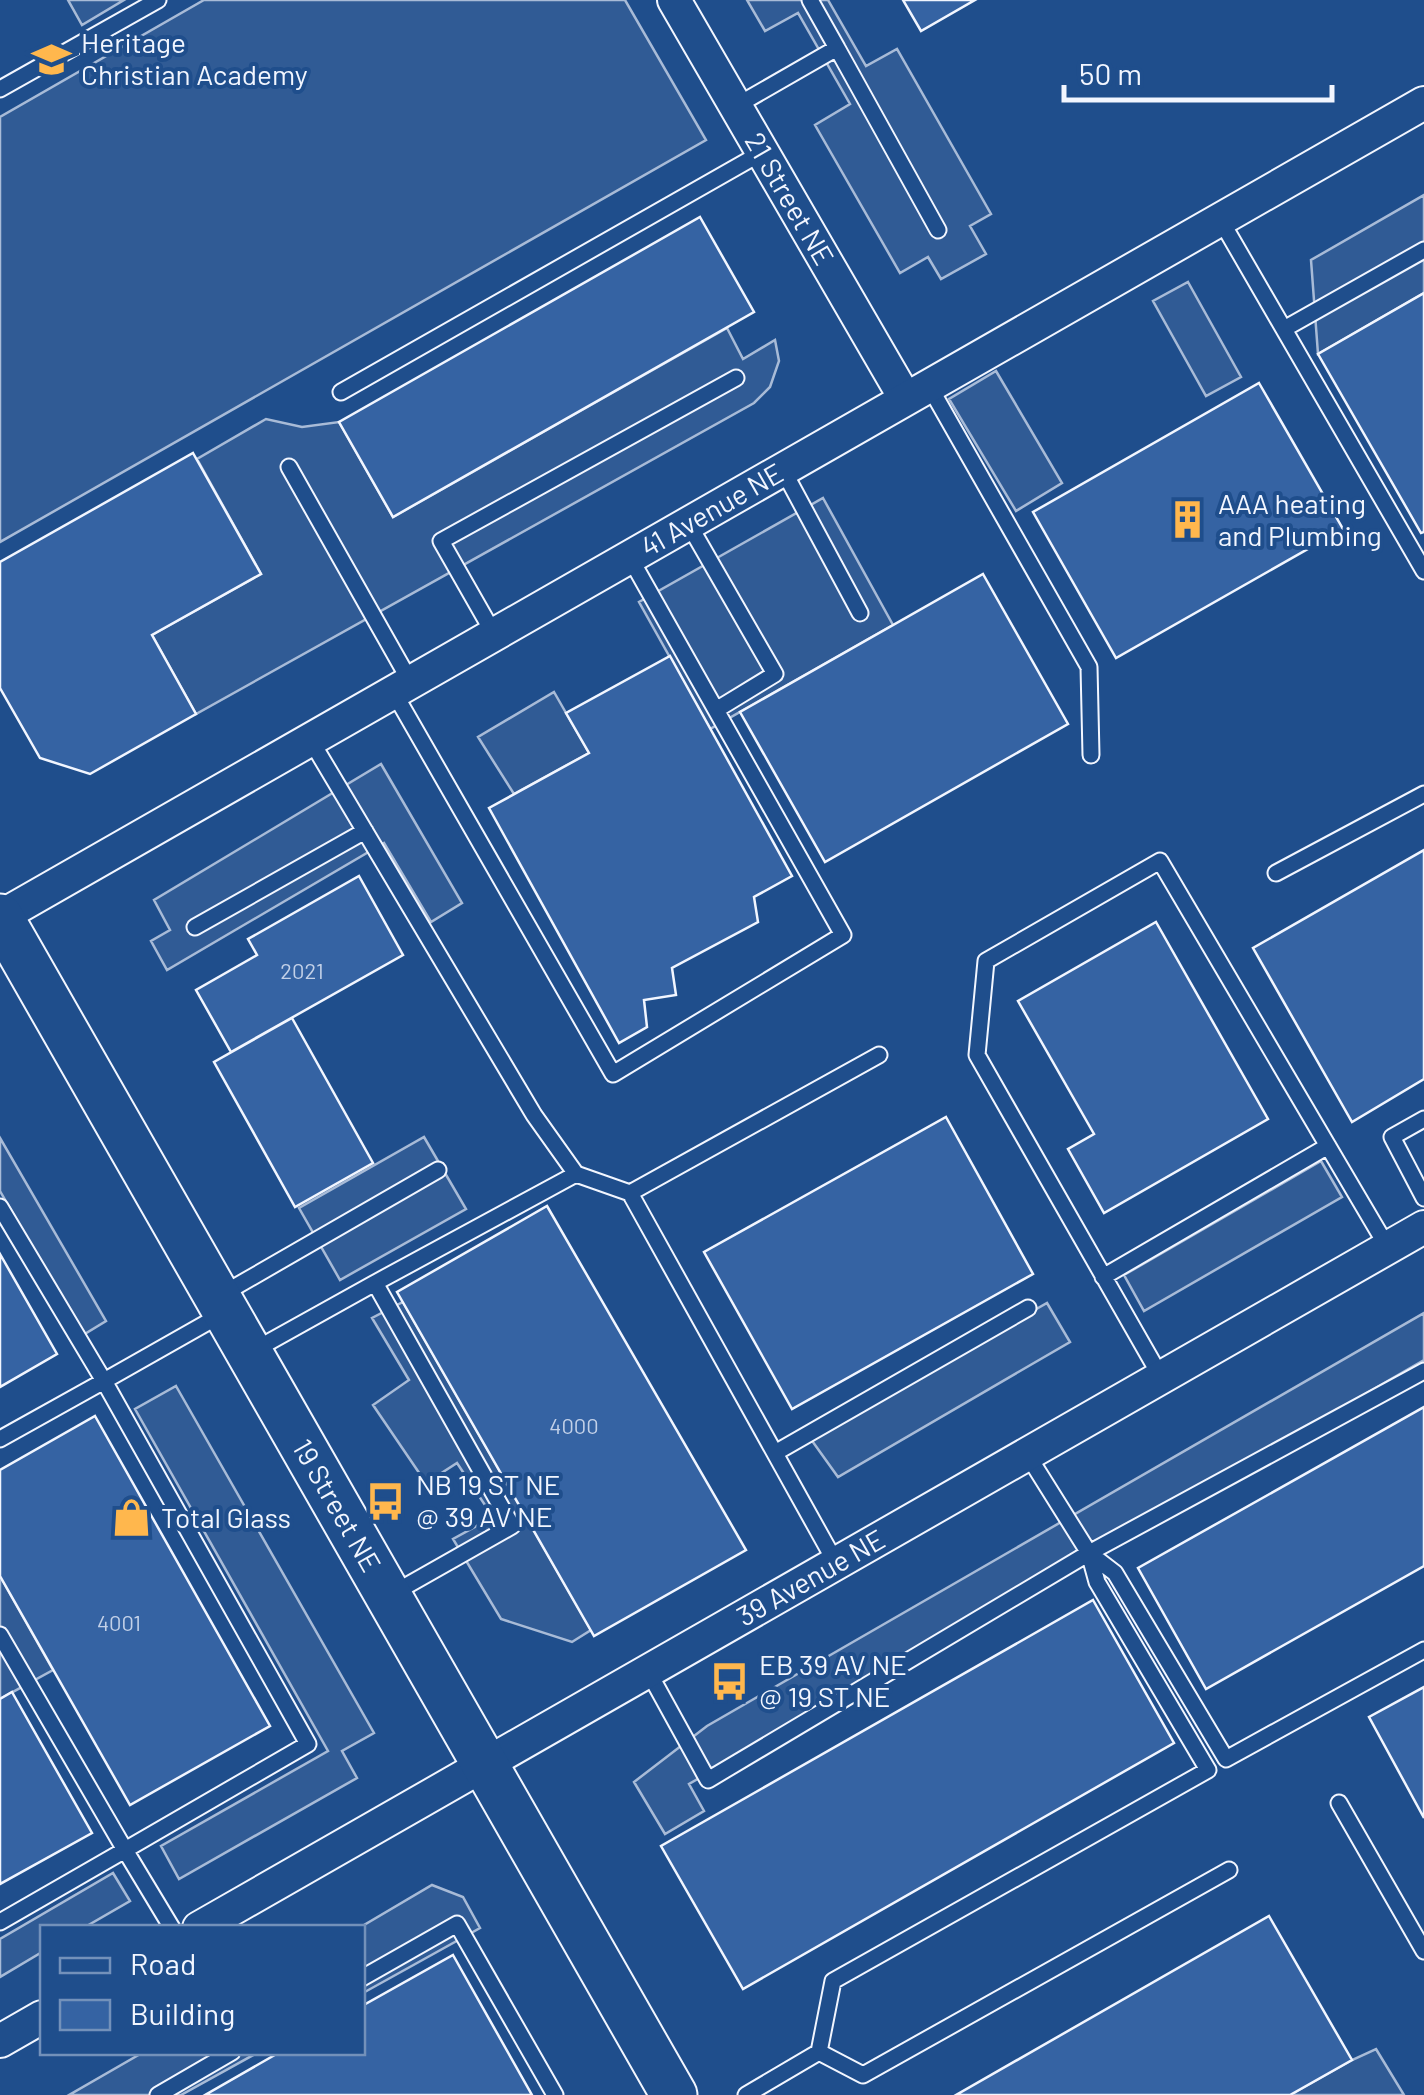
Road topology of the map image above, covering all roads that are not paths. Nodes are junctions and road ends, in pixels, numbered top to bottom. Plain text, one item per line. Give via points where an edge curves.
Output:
1 (674, 0) edge
2 (810, 0) edge
3 (149, 2) edge
4 (837, 48) junction
5 (0, 90) edge
6 (1424, 102) edge
7 (736, 106) junction
8 (763, 152) junction
9 (1220, 218) junction
10 (938, 230) dead end
11 (1424, 250) edge
12 (1284, 329) junction
13 (736, 378) dead end
14 (917, 391) junction
15 (341, 392) dead end
16 (289, 467) dead end
17 (782, 468) junction
18 (688, 522) junction
19 (629, 556) junction
20 (1424, 571) edge
21 (860, 613) dead end
22 (494, 634) junction
23 (402, 686) junction
24 (716, 710) junction
25 (310, 739) junction
26 (1091, 755) dead end
27 (1424, 794) edge
28 (364, 831) junction
29 (1276, 873) dead end
30 (194, 928) dead end
31 (3, 929) edge
32 (880, 1055) dead end
33 (1424, 1119) edge
34 (1328, 1146) junction
35 (438, 1170) dead end
36 (576, 1174) junction
37 (630, 1193) junction
38 (1424, 1198) edge
39 (0, 1207) edge
40 (1424, 1227) edge
41 (1388, 1248) junction
42 (1104, 1277) junction
43 (376, 1282) junction
44 (222, 1304) junction
45 (1028, 1308) dead end
46 (249, 1353) junction
47 (1424, 1371) edge
48 (1160, 1378) junction
49 (104, 1381) junction
50 (0, 1439) edge
51 (775, 1453) junction
52 (1027, 1454) junction
53 (1089, 1553) junction
54 (836, 1564) junction
55 (389, 1596) junction
56 (0, 1635) edge
57 (1424, 1650) edge
58 (648, 1671) junction
59 (485, 1764) junction
60 (1339, 1802) dead end
61 (125, 1850) junction
62 (1229, 1870) dead end
63 (0, 1922) edge
64 (170, 1925) edge
65 (203, 1925) edge
66 (1424, 1951) edge
67 (365, 1976) edge
68 (40, 2017) edge
69 (0, 2041) edge
70 (819, 2052) junction
71 (227, 2055) edge
72 (158, 2095) edge
73 (554, 2095) edge
74 (674, 2095) edge
75 (746, 2095) edge

1 - 7 street, 21 Street NE
2 - 4 lane
3 - 5 lane
4 - 7 lane
4 - 10 lane
6 - 9 street, 41 Avenue NE
7 - 8 street, 21 Street NE
8 - 14 street, 21 Street NE
8 - 15 lane
9 - 12 lane
9 - 14 street, 41 Avenue NE
11 - 12 lane
12 - 20 lane
13 - 22 lane via 442,541
14 - 17 street, 41 Avenue NE
14 - 26 lane via 1090,667
16 - 23 lane
17 - 18 street, 41 Avenue NE
17 - 21 lane
18 - 19 street, 41 Avenue NE
18 - 24 lane via 776,674
19 - 22 street, 41 Avenue NE
19 - 24 lane
22 - 23 street, 41 Avenue NE
23 - 24 lane via 612,1074 843,935
23 - 25 street, 41 Avenue NE
25 - 28 lane
25 - 31 street, 41 Avenue NE
27 - 29 lane
28 - 30 lane
28 - 36 lane
31 - 44 street, 19 Street NE
32 - 37 lane
33 - 38 lane via 1392,1137
34 - 41 lane
34 - 42 lane
34 - 42 lane via 1160,861 1018,943 986,962 977,1055
35 - 44 lane
36 - 37 lane
36 - 43 lane
37 - 51 lane
39 - 49 lane
40 - 41 street, 39 Avenue NE
41 - 48 street, 39 Avenue NE
42 - 48 lane
43 - 46 lane
43 - 55 lane via 512,1526
44 - 46 street, 19 Street NE
44 - 49 lane
45 - 51 lane
46 - 55 street, 19 Street NE
47 - 53 lane
48 - 52 street, 39 Avenue NE
49 - 50 lane
49 - 61 lane via 308,1744
51 - 54 lane
52 - 53 lane
52 - 54 street, 39 Avenue NE
53 - 57 lane via 1114,1573 1226,1759
53 - 58 lane via 708,1780
53 - 70 lane via 1096,1582 1208,1770 833,1981
54 - 58 street, 39 Avenue NE
55 - 59 street, 19 Street NE
56 - 61 lane
58 - 59 street, 39 Avenue NE
59 - 65 street, 39 Avenue NE
59 - 74 street, 19 Street NE
60 - 66 lane
61 - 63 lane
61 - 64 lane
62 - 70 lane via 863,2075
67 - 73 lane via 457,1924
68 - 69 street
70 - 75 lane
71 - 72 lane

